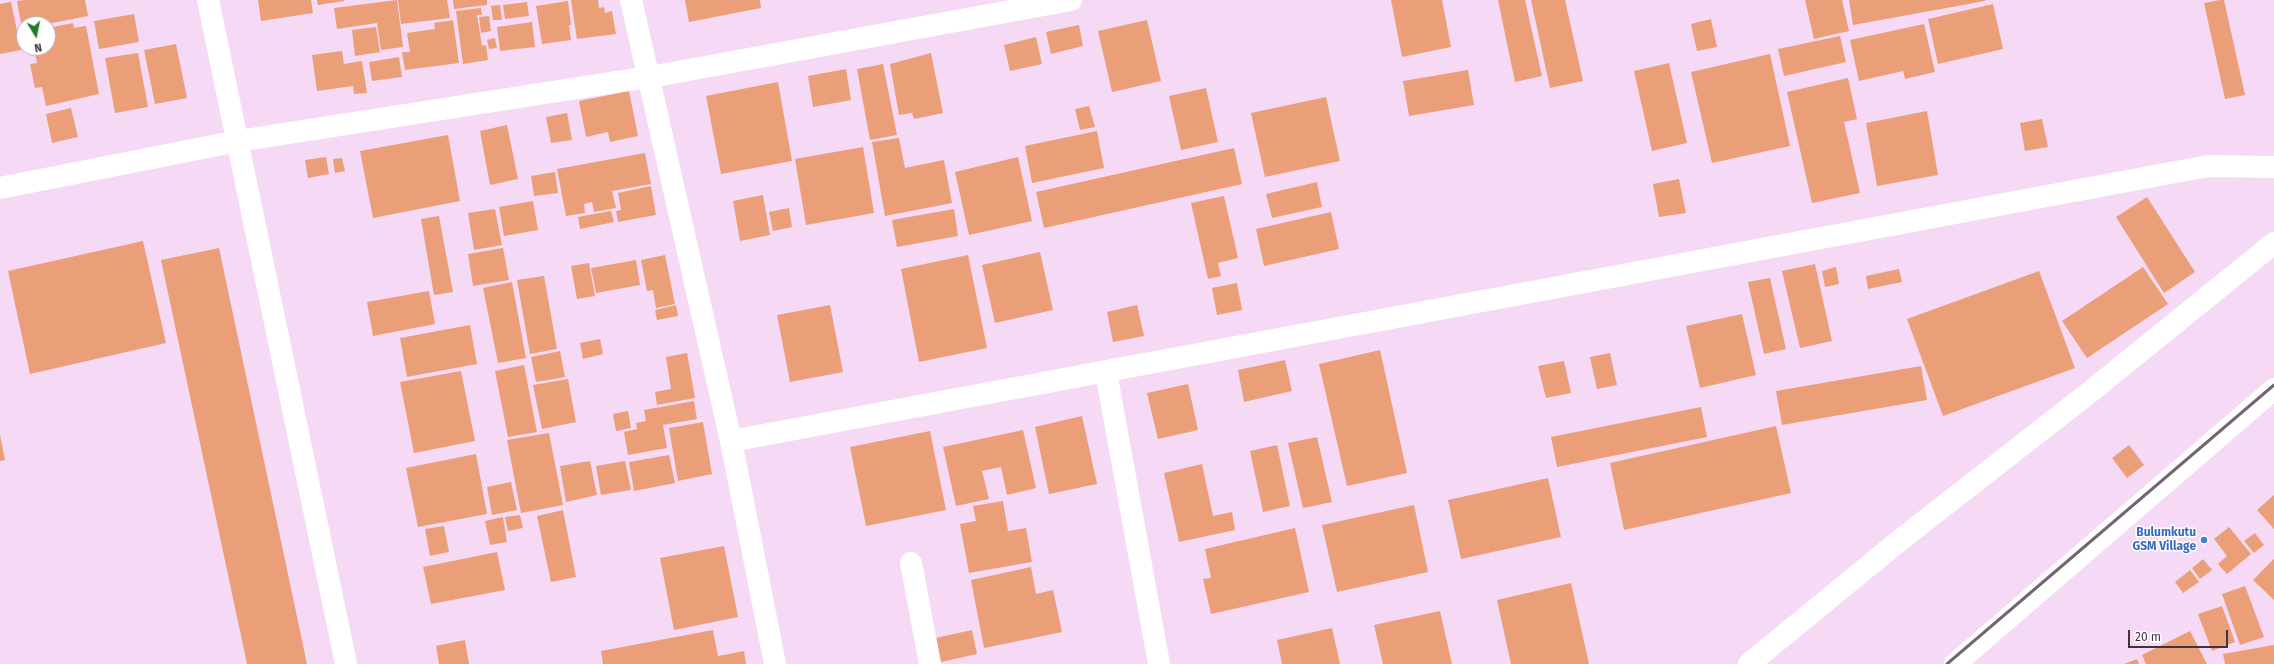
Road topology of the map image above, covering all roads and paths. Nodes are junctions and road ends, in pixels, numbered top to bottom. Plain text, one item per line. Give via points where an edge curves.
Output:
1 (208, 0) edge
2 (631, 0) edge
3 (1071, 0) edge
4 (1028, 4) edge
5 (648, 77) junction
6 (238, 141) junction
7 (2274, 167) edge
8 (0, 188) edge
9 (2274, 243) edge
10 (1106, 372) junction
11 (2274, 390) edge
12 (730, 442) junction
13 (911, 563) dead end
14 (346, 664) edge
15 (775, 664) edge
16 (930, 664) edge
17 (1159, 664) edge
18 (1749, 664) edge
19 (1955, 664) edge

1 - 6 street
2 - 5 street
3 - 4 street
4 - 5 street
5 - 6 street
5 - 12 street
6 - 8 street
6 - 14 street
7 - 10 street via 2208,166
9 - 18 street
10 - 12 street
10 - 17 street
11 - 19 street
12 - 15 street
13 - 16 street

